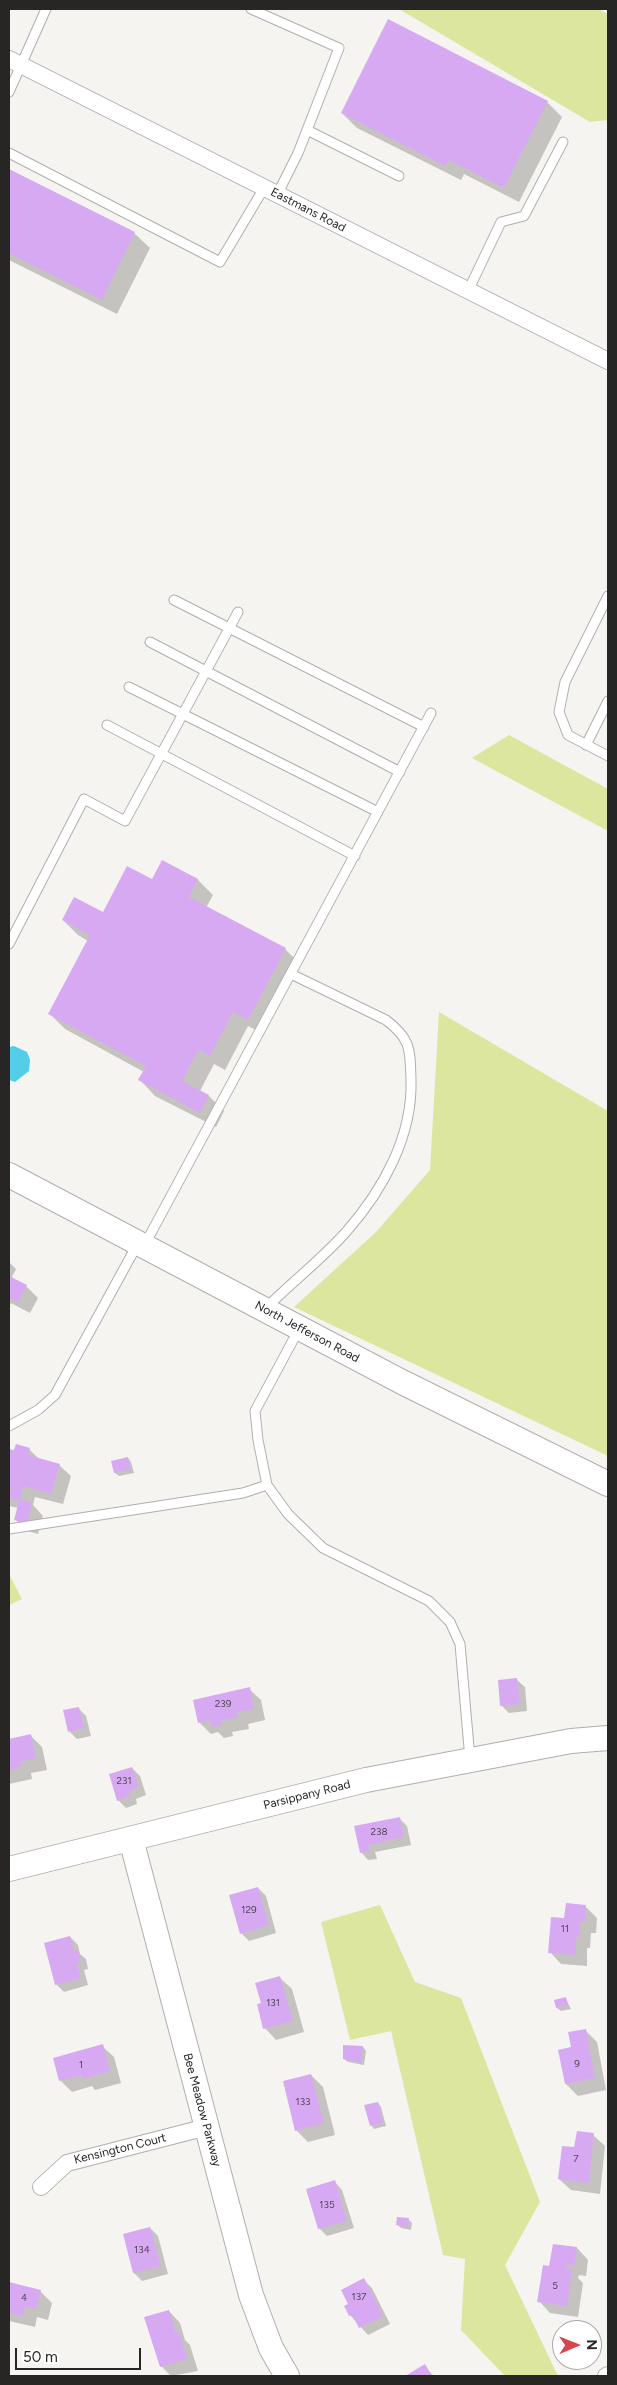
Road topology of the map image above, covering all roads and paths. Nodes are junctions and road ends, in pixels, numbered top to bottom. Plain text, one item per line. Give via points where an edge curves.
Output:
1 (46, 9) edge
2 (251, 9) edge
3 (15, 62) edge
4 (9, 92) edge
5 (307, 130) junction
6 (563, 142) dead end
7 (9, 153) edge
8 (399, 176) dead end
9 (271, 191) junction
10 (468, 291) junction
11 (608, 361) edge
12 (608, 596) edge
13 (174, 600) dead end
14 (238, 612) dead end
15 (229, 628) junction
16 (150, 642) dead end
17 (206, 671) junction
18 (129, 687) dead end
19 (608, 701) edge
20 (431, 713) dead end
21 (182, 714) junction
22 (107, 725) dead end
23 (424, 727) junction
24 (586, 745) junction
25 (160, 755) junction
26 (608, 756) edge
27 (400, 772) junction
28 (378, 812) junction
29 (355, 856) junction
30 (9, 944) edge
31 (291, 974) junction
32 (9, 1175) edge
33 (141, 1245) junction
34 (264, 1310) junction
35 (299, 1328) junction
36 (9, 1426) edge
37 (608, 1484) edge
38 (267, 1485) junction
39 (9, 1529) edge
40 (608, 1738) edge
41 (470, 1759) junction
42 (131, 1839) junction
43 (9, 1869) edge
44 (207, 2127) junction
45 (42, 2187) dead end
46 (287, 2376) edge

1 - 3 lane
2 - 5 lane via 339,48
3 - 4 lane
3 - 9 street, Eastmans Road
5 - 8 lane
5 - 9 lane
6 - 10 lane via 524,216 501,222
7 - 9 lane via 220,262
9 - 10 street, Eastmans Road
10 - 11 street, Eastmans Road
12 - 24 lane via 565,682 559,712 568,735
13 - 15 lane
14 - 15 lane
15 - 17 lane
15 - 23 lane
16 - 17 lane
17 - 21 lane
17 - 27 lane
18 - 21 lane
19 - 24 lane
20 - 23 lane
21 - 25 lane
21 - 28 lane
22 - 25 lane
23 - 27 lane
24 - 26 lane
25 - 29 lane
25 - 30 lane via 125,821 84,799
27 - 28 lane
28 - 29 lane
29 - 31 lane
31 - 33 lane
31 - 34 lane via 386,1020 398,1030 407,1040 410,1103 399,1150 370,1200 346,1232
32 - 33 street, North Jefferson Road
33 - 34 street, North Jefferson Road
33 - 36 lane via 55,1395 38,1410
34 - 35 street, North Jefferson Road
35 - 37 street, North Jefferson Road
35 - 38 lane via 255,1411
38 - 39 lane via 243,1493
38 - 41 lane via 288,1514 323,1548 429,1602 450,1622 460,1644
40 - 41 street, Parsippany Road via 571,1741
41 - 42 street, Parsippany Road via 366,1780
42 - 43 street, Parsippany Road
42 - 44 street, Bee Meadow Parkway
44 - 45 street, Kensington Court via 67,2163
44 - 46 street, Bee Meadow Parkway via 251,2295 271,2348

